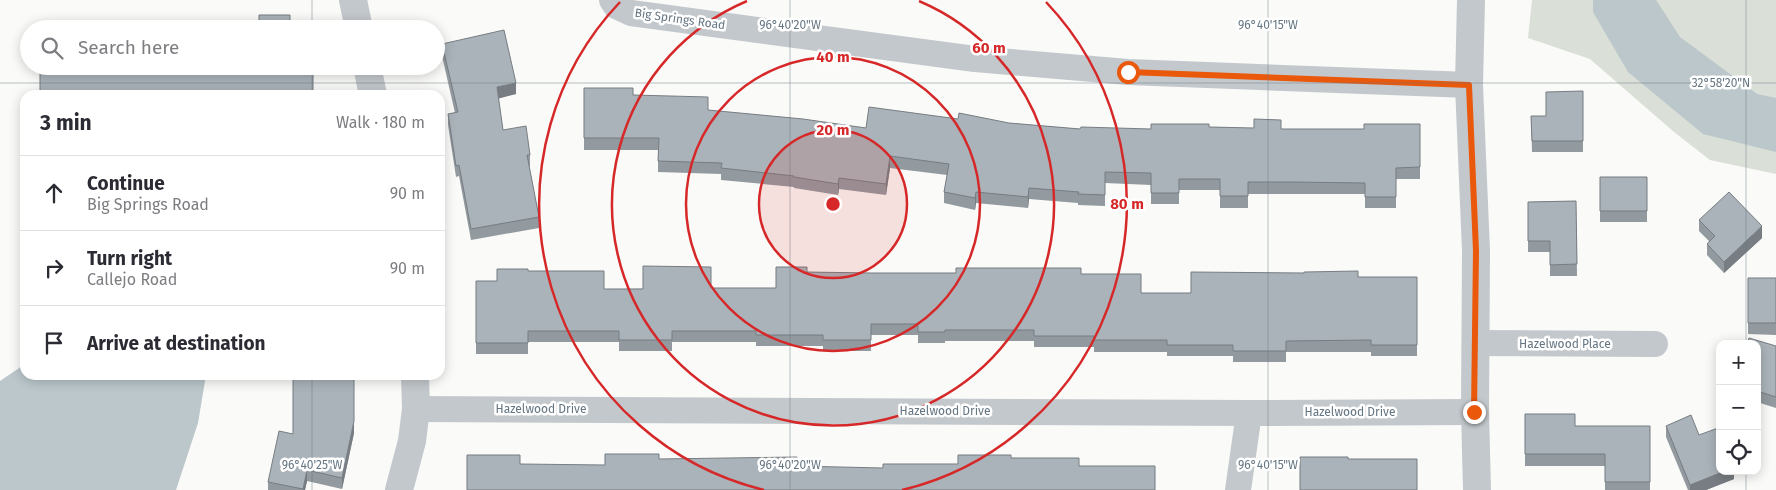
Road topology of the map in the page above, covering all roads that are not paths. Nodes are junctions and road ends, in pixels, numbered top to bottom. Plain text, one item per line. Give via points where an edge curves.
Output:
1 (353, 0) edge
2 (612, 0) edge
3 (1471, 0) edge
4 (357, 20) edge
5 (369, 75) edge
6 (1469, 85) junction
7 (372, 90) edge
8 (1475, 343) junction
9 (1655, 344) dead end
10 (415, 380) edge
11 (416, 409) junction
12 (1474, 412) junction
13 (1249, 413) junction
14 (399, 490) edge
15 (1238, 490) edge
16 (1477, 490) edge

1 - 4 street
2 - 6 street, Big Springs Road via 616,6 631,13 975,58 1128,72
3 - 6 street
5 - 7 street
6 - 8 street via 1476,251
8 - 9 street, Hazelwood Place
8 - 12 street
10 - 11 street
11 - 13 street, Hazelwood Drive
11 - 14 street via 412,441
12 - 13 street, Hazelwood Drive
12 - 16 street
13 - 15 street

